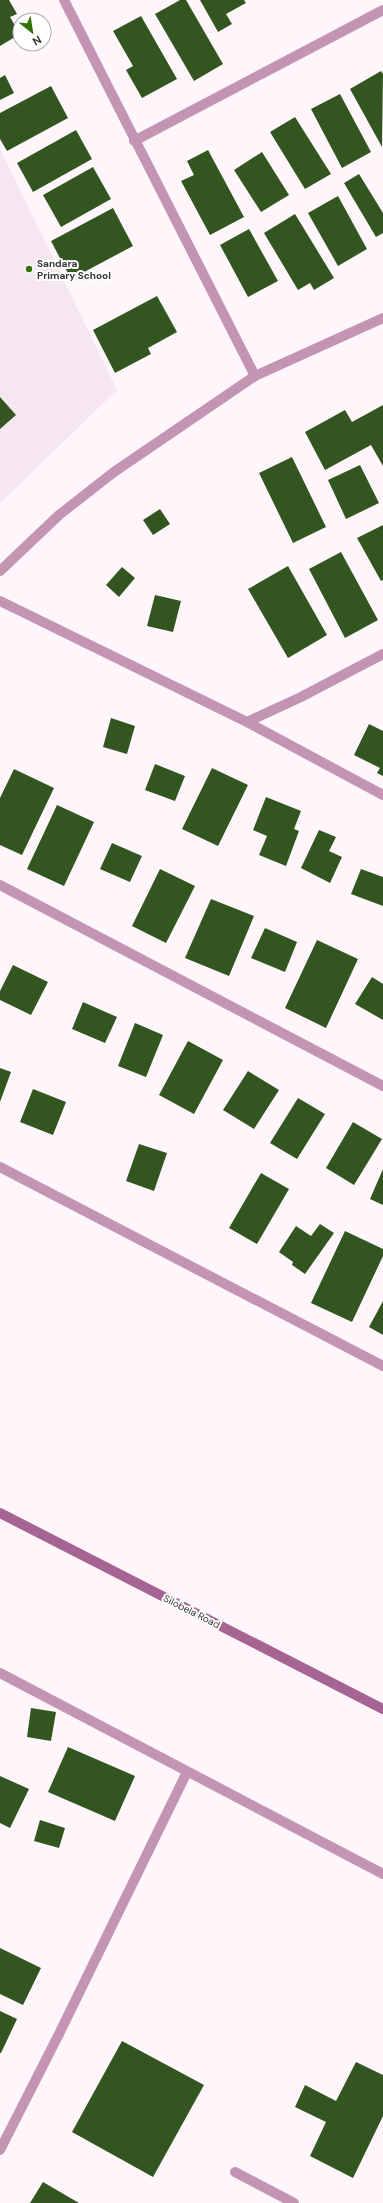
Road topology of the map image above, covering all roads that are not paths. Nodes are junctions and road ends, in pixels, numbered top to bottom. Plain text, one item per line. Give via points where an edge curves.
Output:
1 (64, 0) edge
2 (383, 10) edge
3 (134, 141) junction
4 (383, 318) edge
5 (255, 376) junction
6 (0, 571) edge
7 (0, 601) edge
8 (383, 654) edge
9 (246, 722) junction
10 (383, 795) edge
11 (0, 886) edge
12 (383, 1086) edge
13 (0, 1168) edge
14 (383, 1366) edge
15 (0, 1513) edge
16 (0, 1673) edge
17 (383, 1709) edge
18 (187, 1772) junction
19 (383, 1874) edge
20 (0, 2150) edge
21 (235, 2172) dead end
22 (294, 2203) edge

1 - 3 street
2 - 3 street
3 - 5 street
4 - 5 street
5 - 6 street via 114,472 60,515
7 - 9 street
8 - 9 street via 301,697
9 - 10 street
11 - 12 street
13 - 14 street
15 - 17 street, Silobela Road
16 - 18 street
18 - 19 street
18 - 20 street
21 - 22 street

